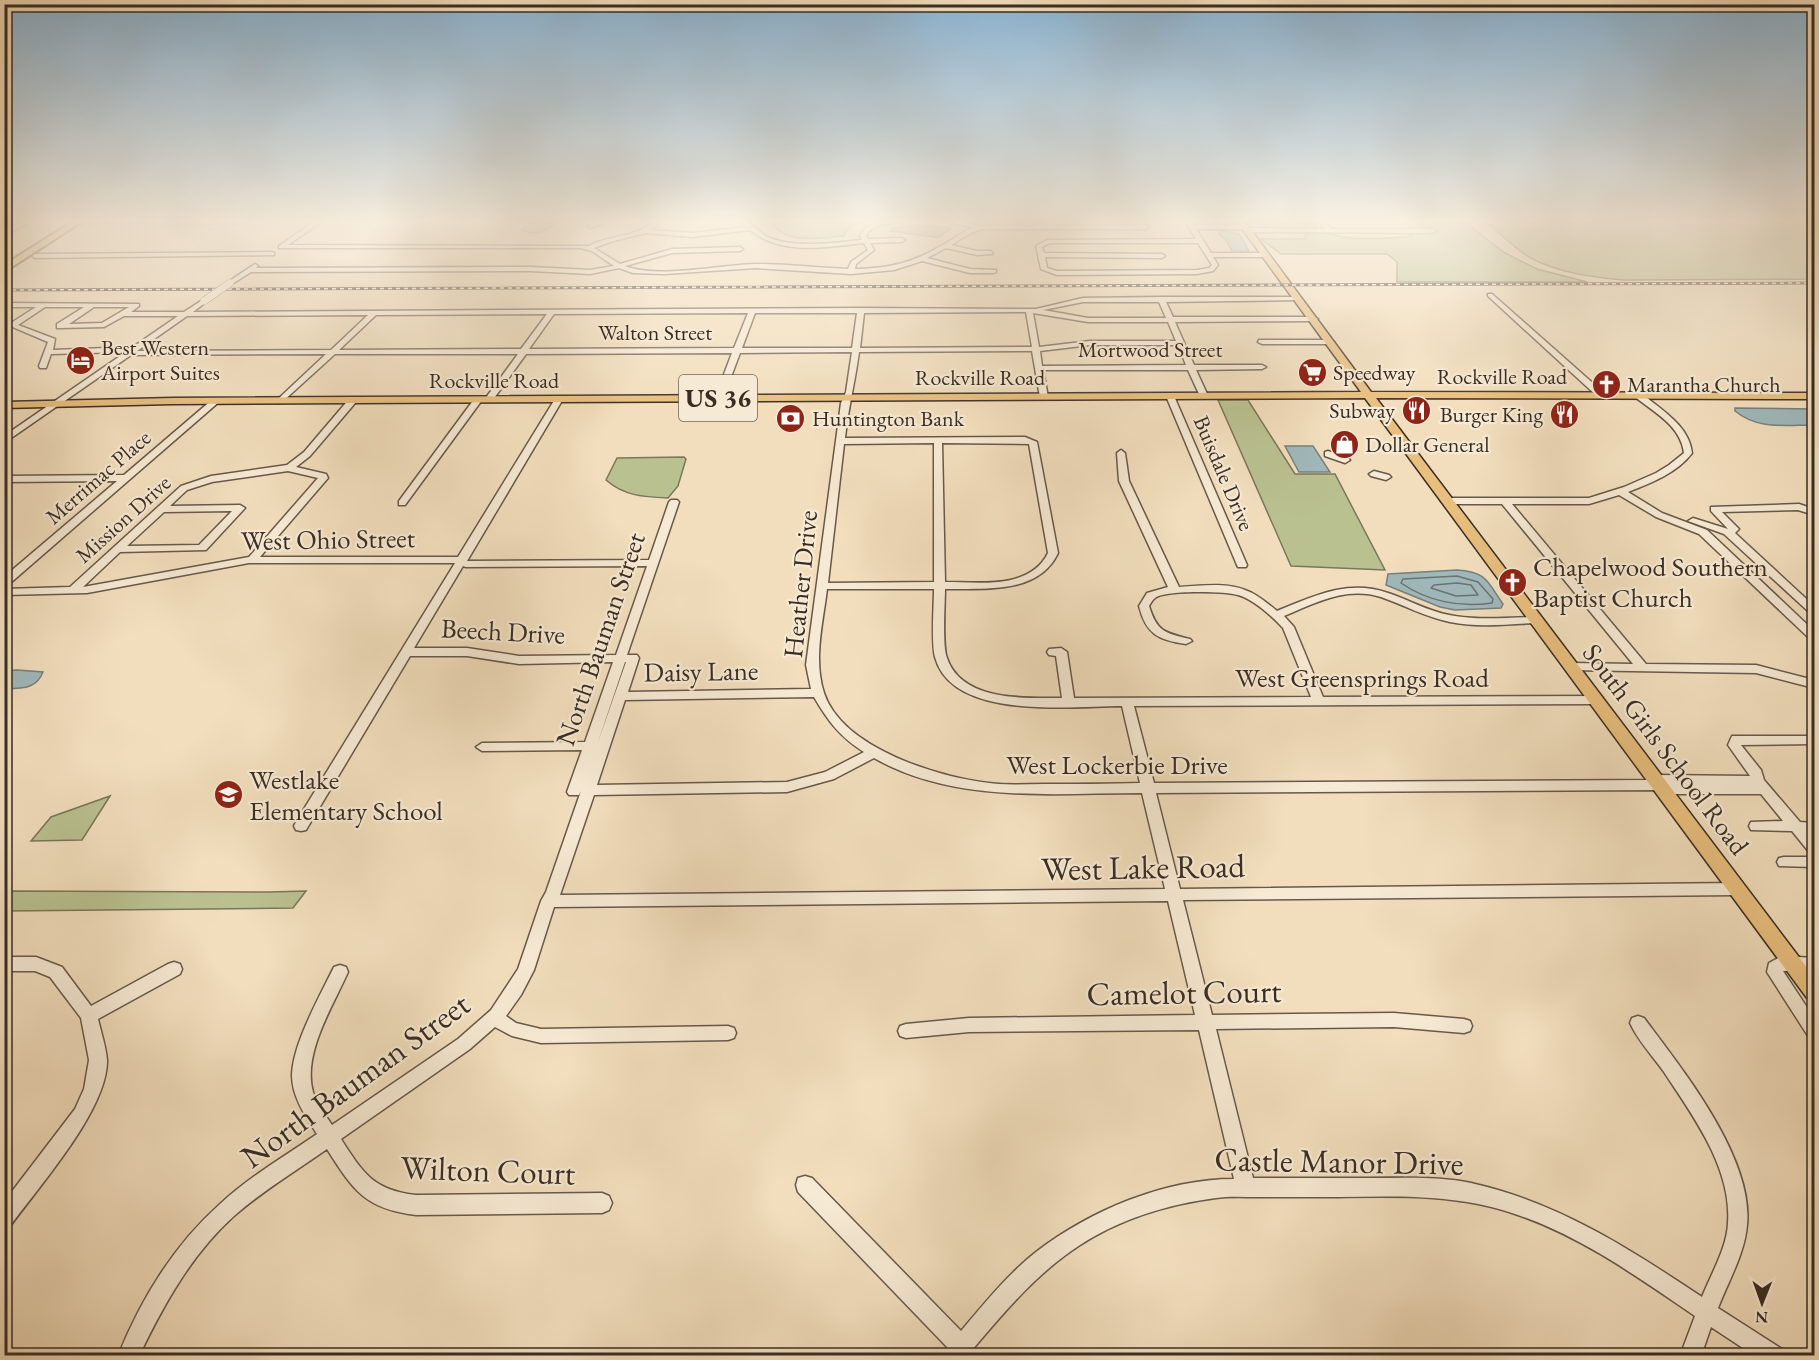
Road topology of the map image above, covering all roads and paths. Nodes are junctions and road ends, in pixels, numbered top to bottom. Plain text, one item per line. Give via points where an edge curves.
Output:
1 (231, 282) edge
2 (1286, 282) edge
3 (1490, 296) dead end
4 (1161, 299) junction
5 (1298, 299) junction
6 (94, 304) junction
7 (4, 305) edge
8 (45, 305) junction
9 (861, 310) junction
10 (1032, 310) junction
11 (752, 311) junction
12 (375, 312) junction
13 (552, 312) junction
14 (121, 315) junction
15 (184, 315) junction
16 (1314, 319) junction
17 (1170, 320) junction
18 (1262, 342) dead end
19 (1330, 342) junction
20 (1180, 343) junction
21 (856, 349) junction
22 (1035, 349) junction
23 (738, 350) junction
24 (133, 351) junction
25 (523, 351) junction
26 (50, 352) junction
27 (333, 352) junction
28 (43, 366) dead end
29 (1191, 367) junction
30 (1262, 367) dead end
31 (1039, 368) junction
32 (1367, 395) junction
33 (1601, 395) junction
34 (1638, 395) junction
35 (1170, 396) junction
36 (1204, 396) junction
37 (1815, 396) edge
38 (1044, 397) junction
39 (719, 398) junction
40 (848, 398) junction
41 (4, 399) edge
42 (559, 399) junction
43 (216, 400) junction
44 (281, 400) junction
45 (350, 400) junction
46 (484, 400) junction
47 (60, 401) junction
48 (4, 405) edge
49 (4, 440) edge
50 (938, 440) junction
51 (840, 441) junction
52 (1122, 453) dead end
53 (1328, 454) dead end
54 (1345, 460) dead end
55 (289, 468) junction
56 (1374, 474) dead end
57 (1386, 477) dead end
58 (126, 478) junction
59 (4, 479) edge
60 (1620, 491) junction
61 (1446, 501) junction
62 (1505, 501) junction
63 (674, 502) dead end
64 (402, 503) dead end
65 (160, 509) junction
66 (1810, 510) edge
67 (1728, 532) junction
68 (118, 549) junction
69 (252, 561) junction
70 (461, 562) junction
71 (653, 563) junction
72 (1242, 565) dead end
73 (4, 583) edge
74 (821, 586) junction
75 (939, 586) junction
76 (1175, 590) junction
77 (72, 591) junction
78 (4, 592) edge
79 (1815, 611) edge
80 (1276, 615) junction
81 (1537, 620) junction
82 (1815, 637) edge
83 (1186, 641) dead end
84 (407, 651) junction
85 (1053, 652) dead end
86 (627, 659) junction
87 (1572, 667) junction
88 (1643, 668) junction
89 (1815, 684) edge
90 (818, 693) junction
91 (621, 696) junction
92 (1597, 700) junction
93 (1319, 701) junction
94 (1069, 702) junction
95 (1127, 702) junction
96 (1815, 740) edge
97 (591, 746) junction
98 (482, 747) dead end
99 (874, 752) junction
100 (1660, 785) junction
101 (1761, 785) junction
102 (580, 787) junction
103 (1147, 789) junction
104 (302, 826) dead end
105 (1756, 826) dead end
106 (1797, 827) junction
107 (1815, 828) edge
108 (1815, 848) edge
109 (1784, 862) dead end
110 (1815, 862) edge
111 (1738, 889) junction
112 (1172, 895) junction
113 (548, 901) junction
114 (4, 964) edge
115 (1794, 964) junction
116 (1815, 964) edge
117 (174, 969) dead end
118 (340, 972) dead end
119 (1815, 992) edge
120 (89, 1016) junction
121 (494, 1018) junction
122 (1204, 1022) junction
123 (1638, 1023) dead end
124 (1464, 1026) dead end
125 (1815, 1030) edge
126 (906, 1031) dead end
127 (728, 1034) dead end
128 (330, 1137) junction
129 (805, 1185) dead end
130 (1246, 1188) junction
131 (602, 1203) dead end
132 (4, 1218) edge
133 (1707, 1312) junction
134 (957, 1351) edge
135 (128, 1356) edge
136 (1690, 1356) edge
137 (1775, 1356) edge

1 - 15 street, bridge
2 - 5 main road, South Girls School Road
3 - 33 street
4 - 5 street
4 - 10 street via 1075,300
4 - 17 street
5 - 16 main road, South Girls School Road
6 - 8 street
6 - 14 street via 137,305
6 - 14 street via 60,326 101,326
7 - 8 street
8 - 26 street via 12,325 51,340
9 - 10 street
9 - 11 street
9 - 21 street, Heather Drive
10 - 17 street via 1079,320
10 - 22 street
11 - 13 street
11 - 23 street
12 - 13 street
12 - 15 street
12 - 27 street
13 - 25 street
14 - 15 street
15 - 24 street
16 - 17 street
16 - 19 main road, South Girls School Road
17 - 20 street
18 - 19 street
19 - 32 main road, South Girls School Road
20 - 22 street, Walton Street via 1090,343
20 - 29 street
21 - 22 street, Walton Street
21 - 23 street, Walton Street
21 - 40 street, Heather Drive
22 - 31 street
23 - 25 street, Walton Street
23 - 39 street
24 - 26 street, Walton Street
24 - 27 street, Walton Street
24 - 47 street
25 - 27 street, Walton Street
25 - 46 street
26 - 28 street
27 - 44 street
29 - 30 street, Mortwood Street
29 - 31 street, Mortwood Street
29 - 36 street
31 - 38 street
32 - 33 main road, Rockville Road / US 36
32 - 36 main road, Rockville Road / US 36
32 - 61 main road, South Girls School Road
33 - 34 main road, Rockville Road / US 36
34 - 37 main road, Rockville Road / US 36
34 - 60 street via 1679,431 1687,442 1688,453 1678,465
35 - 36 main road, Rockville Road / US 36
35 - 38 main road, Rockville Road / US 36
35 - 72 street, Buisdale Drive
38 - 40 main road, Rockville Road / US 36
39 - 40 main road, Rockville Road / US 36
39 - 42 main road, Rockville Road / US 36
40 - 51 street, Heather Drive
41 - 47 main road, Rockville Road / US 36
42 - 46 main road, Rockville Road / US 36
42 - 70 street
43 - 44 main road, Rockville Road / US 36
43 - 47 main road, Rockville Road / US 36
43 - 58 street, Merrimac Place
44 - 45 main road, Rockville Road / US 36
45 - 46 main road, Rockville Road / US 36
45 - 55 street via 307,454
46 - 64 street
47 - 48 main road, Rockville Road / US 36
47 - 49 street
50 - 51 street
50 - 75 street, West Greensprings Road
50 - 75 street via 1032,441 1053,545 1050,561 1034,575 1008,583
51 - 74 street, Heather Drive
52 - 76 street via 1124,481
53 - 54 street
55 - 65 street, Mission Drive via 195,483
55 - 69 street via 324,477
56 - 57 street
58 - 59 street
58 - 73 street, Merrimac Place
60 - 62 street via 1589,501
60 - 67 street via 1670,514
60 - 82 street via 1659,515 1703,532
61 - 62 street
61 - 81 main road, South Girls School Road
62 - 88 street
63 - 71 street, North Bauman Street
65 - 68 street, Mission Drive
65 - 68 street via 240,508 202,548
66 - 67 street via 1714,508 1734,530
67 - 79 street
68 - 77 street, Mission Drive
69 - 70 street, West Ohio Street
69 - 77 street, West Ohio Street
70 - 71 street, West Ohio Street
70 - 84 street
71 - 86 street, North Bauman Street
74 - 75 street
74 - 90 street, Heather Drive via 813,652
75 - 94 street, West Greensprings Road via 940,656 952,677 969,689 1002,700
76 - 80 street via 1238,591
76 - 83 street via 1153,593 1144,606 1149,624 1156,632
77 - 78 street, West Ohio Street
80 - 81 street via 1339,592 1356,590 1380,593 1450,619
80 - 93 street via 1288,628
81 - 87 main road, South Girls School Road
84 - 86 street, Beech Drive via 459,652 519,660
84 - 104 street
85 - 94 street via 1061,652
86 - 91 street, North Bauman Street
86 - 97 street, North Bauman Street
87 - 88 street
87 - 92 main road, South Girls School Road
88 - 89 street via 1756,669
90 - 91 street, Daisy Lane
90 - 99 street, Heather Drive via 838,724
91 - 102 street, North Bauman Street
92 - 93 street, West Greensprings Road
92 - 100 main road, South Girls School Road
93 - 95 street, West Greensprings Road
94 - 95 street, West Greensprings Road
95 - 103 street
96 - 101 street via 1737,739 1735,748
97 - 98 street
97 - 102 street, North Bauman Street
99 - 102 street via 829,776 787,787
99 - 103 street, West Lockerbie Drive via 920,773 970,786
100 - 101 street, West Lockerbie Drive
100 - 103 street, West Lockerbie Drive
100 - 111 main road, South Girls School Road
101 - 106 street
102 - 113 street, North Bauman Street
103 - 112 street
105 - 106 street
106 - 107 street
106 - 108 street
109 - 110 street
111 - 112 street, West Lake Road
111 - 115 main road, South Girls School Road
112 - 113 street, West Lake Road
112 - 122 street
113 - 121 street, North Bauman Street via 526,970
114 - 120 street via 32,963 50,968
115 - 116 street
115 - 119 main road, South Girls School Road
115 - 125 street via 1779,964 1775,974
117 - 120 street
118 - 128 street, Wilton Court via 306,1045 301,1076 308,1104
120 - 132 street via 98,1060 89,1099 72,1128
121 - 127 street via 513,1029 541,1036
121 - 128 street, North Bauman Street via 464,1044
122 - 124 street, Camelot Court via 1394,1020
122 - 126 street, Camelot Court via 969,1024
122 - 130 street
123 - 133 street via 1703,1122 1727,1164 1737,1196 1737,1235
128 - 131 street, Wilton Court via 363,1184 379,1196 399,1203
128 - 135 street, North Bauman Street via 244,1196 201,1237 164,1286
129 - 134 street
130 - 133 street, Castle Manor Drive via 1440,1188 1502,1200 1593,1237
130 - 134 street, Castle Manor Drive via 1186,1193 1103,1221 1042,1260
133 - 136 street
133 - 137 street, Castle Manor Drive

